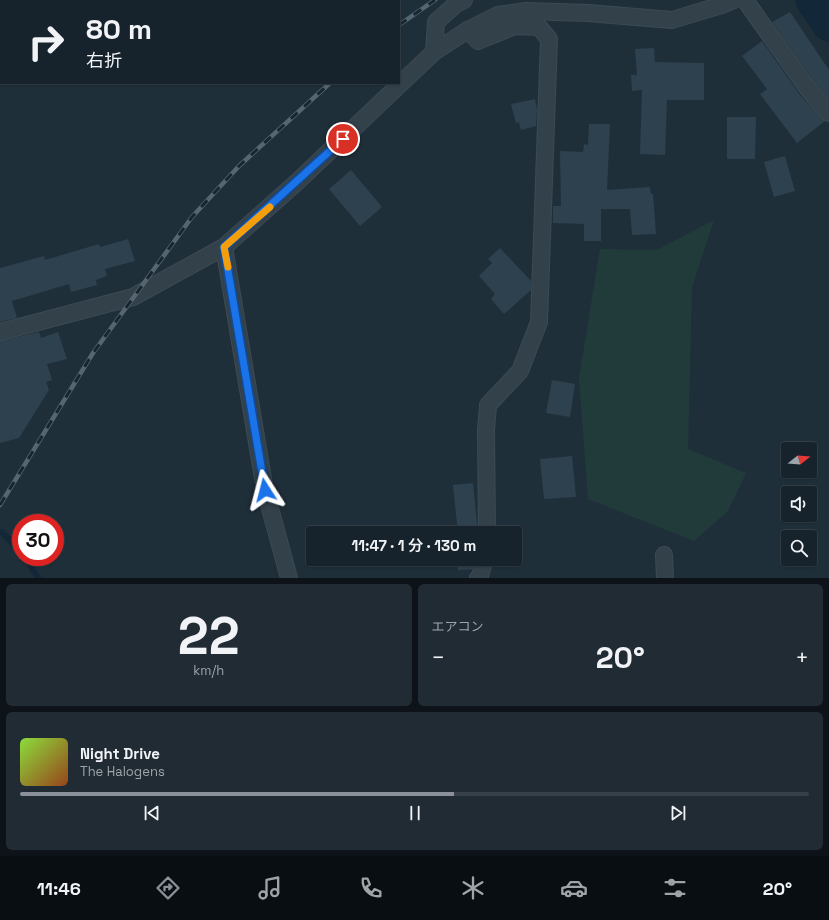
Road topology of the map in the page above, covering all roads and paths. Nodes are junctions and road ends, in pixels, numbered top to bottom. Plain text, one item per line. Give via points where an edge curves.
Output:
1 (464, 0) edge
2 (734, 0) edge
3 (745, 0) edge
4 (468, 30) junction
5 (434, 52) junction
6 (829, 113) edge
7 (224, 247) junction
8 (0, 332) edge
9 (487, 526) edge
10 (664, 555) dead end
11 (483, 566) edge
12 (289, 578) edge
13 (478, 578) edge
14 (665, 578) edge

1 - 5 street via 436,22
2 - 4 street via 672,20 588,13 526,12 498,15
3 - 6 street via 808,89
4 - 5 street
4 - 9 street via 478,41 515,26 539,27 549,39 538,322 520,371 488,405
5 - 7 street via 297,182
7 - 8 street via 133,297
7 - 12 street via 265,490
10 - 14 street
11 - 13 street

